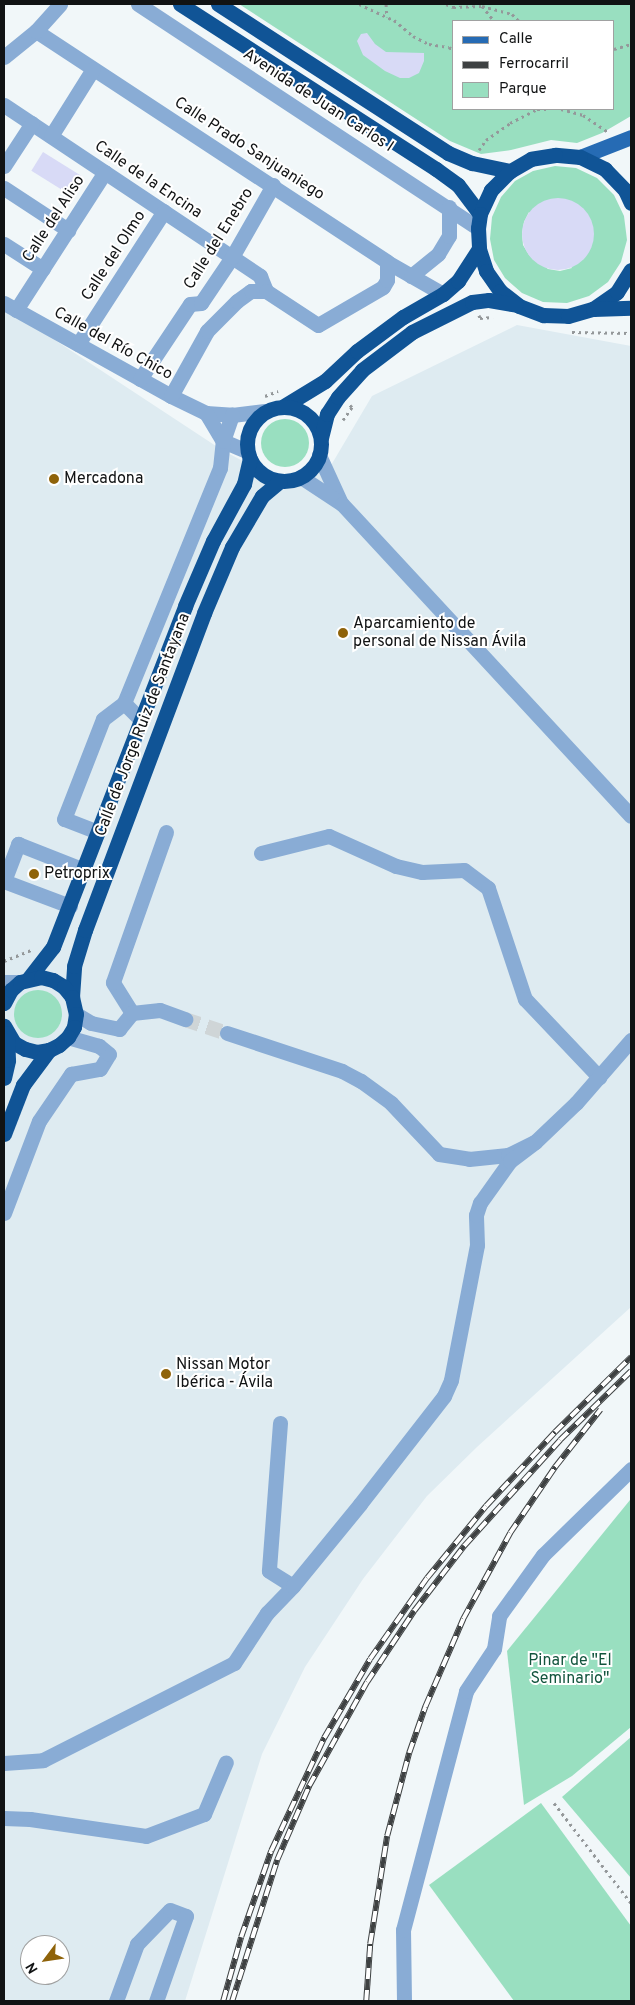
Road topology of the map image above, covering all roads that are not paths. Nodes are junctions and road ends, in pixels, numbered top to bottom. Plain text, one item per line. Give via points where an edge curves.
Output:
1 (60, 4) edge
2 (138, 4) edge
3 (180, 4) edge
4 (218, 4) edge
5 (36, 31) junction
6 (4, 57) edge
7 (93, 69) junction
8 (4, 105) edge
9 (32, 124) junction
10 (51, 136) junction
11 (625, 140) edge
12 (580, 157) junction
13 (4, 166) edge
14 (510, 171) junction
15 (105, 172) junction
16 (273, 185) junction
17 (4, 188) edge
18 (631, 203) edge
19 (449, 207) junction
20 (164, 212) junction
21 (479, 221) junction
22 (68, 230) junction
23 (4, 244) edge
24 (479, 249) junction
25 (232, 257) junction
26 (387, 262) junction
27 (43, 269) junction
28 (631, 270) edge
29 (411, 276) junction
30 (266, 291) junction
31 (443, 294) junction
32 (519, 306) junction
33 (8, 308) edge
34 (631, 308) edge
35 (593, 309) junction
36 (78, 344) junction
37 (140, 379) junction
38 (171, 396) junction
39 (284, 406) junction
40 (264, 412) junction
41 (206, 413) junction
42 (232, 415) junction
43 (321, 438) junction
44 (223, 441) junction
45 (248, 455) junction
46 (319, 455) junction
47 (301, 477) junction
48 (280, 481) junction
49 (342, 504) junction
50 (124, 704) junction
51 (141, 720) junction
52 (631, 816) edge
53 (98, 832) junction
54 (166, 832) dead end
55 (261, 853) dead end
56 (84, 870) junction
57 (70, 906) junction
58 (24, 981) junction
59 (4, 982) edge
60 (72, 997) junction
61 (4, 1001) edge
62 (132, 1013) junction
63 (76, 1014) junction
64 (185, 1019) tunnel mouth
65 (5, 1030) edge
66 (227, 1033) tunnel mouth
67 (68, 1038) junction
68 (631, 1040) edge
69 (49, 1050) junction
70 (599, 1077) junction
71 (4, 1078) edge
72 (4, 1134) edge
73 (535, 1142) junction
74 (4, 1213) edge
75 (280, 1423) dead end
76 (631, 1469) edge
77 (293, 1586) junction
78 (226, 1762) dead end
79 (4, 1763) edge
80 (4, 1818) edge
81 (116, 2001) edge
82 (156, 2001) edge
83 (404, 2001) edge

1 - 5 street
2 - 19 street, Avenida de Juan Carlos I
3 - 21 highway, Avenida de Juan Carlos I via 436,169 458,185
4 - 14 highway, Avenida de Juan Carlos I via 448,153 472,163
5 - 6 street
5 - 7 street, Calle Prado Sanjuaniego
7 - 10 street
7 - 16 street, Calle Prado Sanjuaniego
8 - 9 street, Calle de la Encina
9 - 10 street, Calle de la Encina
9 - 13 street
10 - 15 street, Calle de la Encina
11 - 12 main road
12 - 14 highway via 555,155 531,159
12 - 18 highway via 605,170 625,190
14 - 21 highway via 492,190
15 - 20 street, Calle de la Encina
15 - 22 street, Calle del Aliso
16 - 25 street, Calle del Enebro
16 - 26 street, Calle Prado Sanjuaniego
17 - 22 street
19 - 21 street, Avenida de Juan Carlos I
19 - 29 street via 449,236 438,254
20 - 25 street, Calle de la Encina
20 - 36 street, Calle del Olmo
21 - 24 highway
22 - 27 street, Calle del Aliso
23 - 27 street
24 - 31 highway via 458,281
24 - 32 highway via 486,271 500,291
25 - 30 street, Calle de la Encina via 260,276
25 - 37 street, Calle del Enebro via 201,303 190,304
26 - 29 street, Calle Prado Sanjuaniego
26 - 30 street via 387,280 383,287 318,325
27 - 33 street, Calle del Aliso
28 - 35 highway via 617,292
29 - 31 street, Calle Prado Sanjuaniego
30 - 38 street via 251,291 206,331
31 - 39 highway via 403,317 357,351 325,381
32 - 35 highway via 543,315 568,316
32 - 43 highway via 489,300 472,302 412,332 362,370 338,397 327,414
33 - 36 street, Calle del Río Chico
34 - 35 highway
36 - 37 street, Calle del Río Chico
37 - 38 street, Calle del Río Chico
38 - 41 street, Calle del Río Chico
39 - 40 highway
39 - 43 highway via 312,419
40 - 42 street, Calle del Río Chico
40 - 45 highway, Calle de Jorge Ruiz de Santayana via 247,435
41 - 42 street, Calle del Río Chico
41 - 44 street
42 - 44 street, Calle de Jorge Ruiz de Santayana
43 - 46 highway
44 - 45 street
44 - 50 street, Calle de Jorge Ruiz de Santayana via 220,468
45 - 48 highway via 257,470
45 - 51 highway, Calle de Jorge Ruiz de Santayana via 244,484 213,541
46 - 47 highway via 309,472
46 - 49 street
47 - 48 highway
47 - 49 street
48 - 60 highway, Calle de Jorge Ruiz de Santayana via 262,496 241,532 204,613 85,930 74,966
49 - 52 street
50 - 51 street, Calle de Jorge Ruiz de Santayana
50 - 53 street via 103,719 64,819
51 - 53 highway, Calle de Jorge Ruiz de Santayana
53 - 56 highway, Calle de Jorge Ruiz de Santayana
54 - 62 street via 113,982
55 - 70 street via 329,836 396,866 422,872 464,870 488,888 526,998
56 - 57 highway, Calle de Jorge Ruiz de Santayana
56 - 57 street via 18,844 4,881
57 - 58 highway, Calle de Jorge Ruiz de Santayana via 53,947
58 - 59 street
58 - 60 highway via 53,980
58 - 61 highway, Calle de Jorge Ruiz de Santayana via 11,990
60 - 63 highway, Calle de Jorge Ruiz de Santayana
62 - 63 street via 119,1029 91,1023
62 - 64 street via 160,1010
63 - 67 highway
65 - 69 highway via 14,1043 25,1049
65 - 71 highway via 8,1060
66 - 73 street via 361,1081 391,1103 434,1150 446,1157 494,1158
67 - 69 highway
67 - 74 street via 99,1046 109,1054 100,1069 71,1074 39,1121
68 - 70 street
69 - 72 highway via 23,1085
70 - 73 street
73 - 77 street via 510,1161 480,1203 476,1215 477,1245 448,1388
75 - 77 street via 269,1571
76 - 83 street via 544,1555 498,1616 494,1649 466,1691 403,1930
77 - 79 street via 267,1613 234,1663 44,1760
78 - 80 street via 204,1814 146,1836
81 - 82 street via 137,1944 170,1910 186,1916

